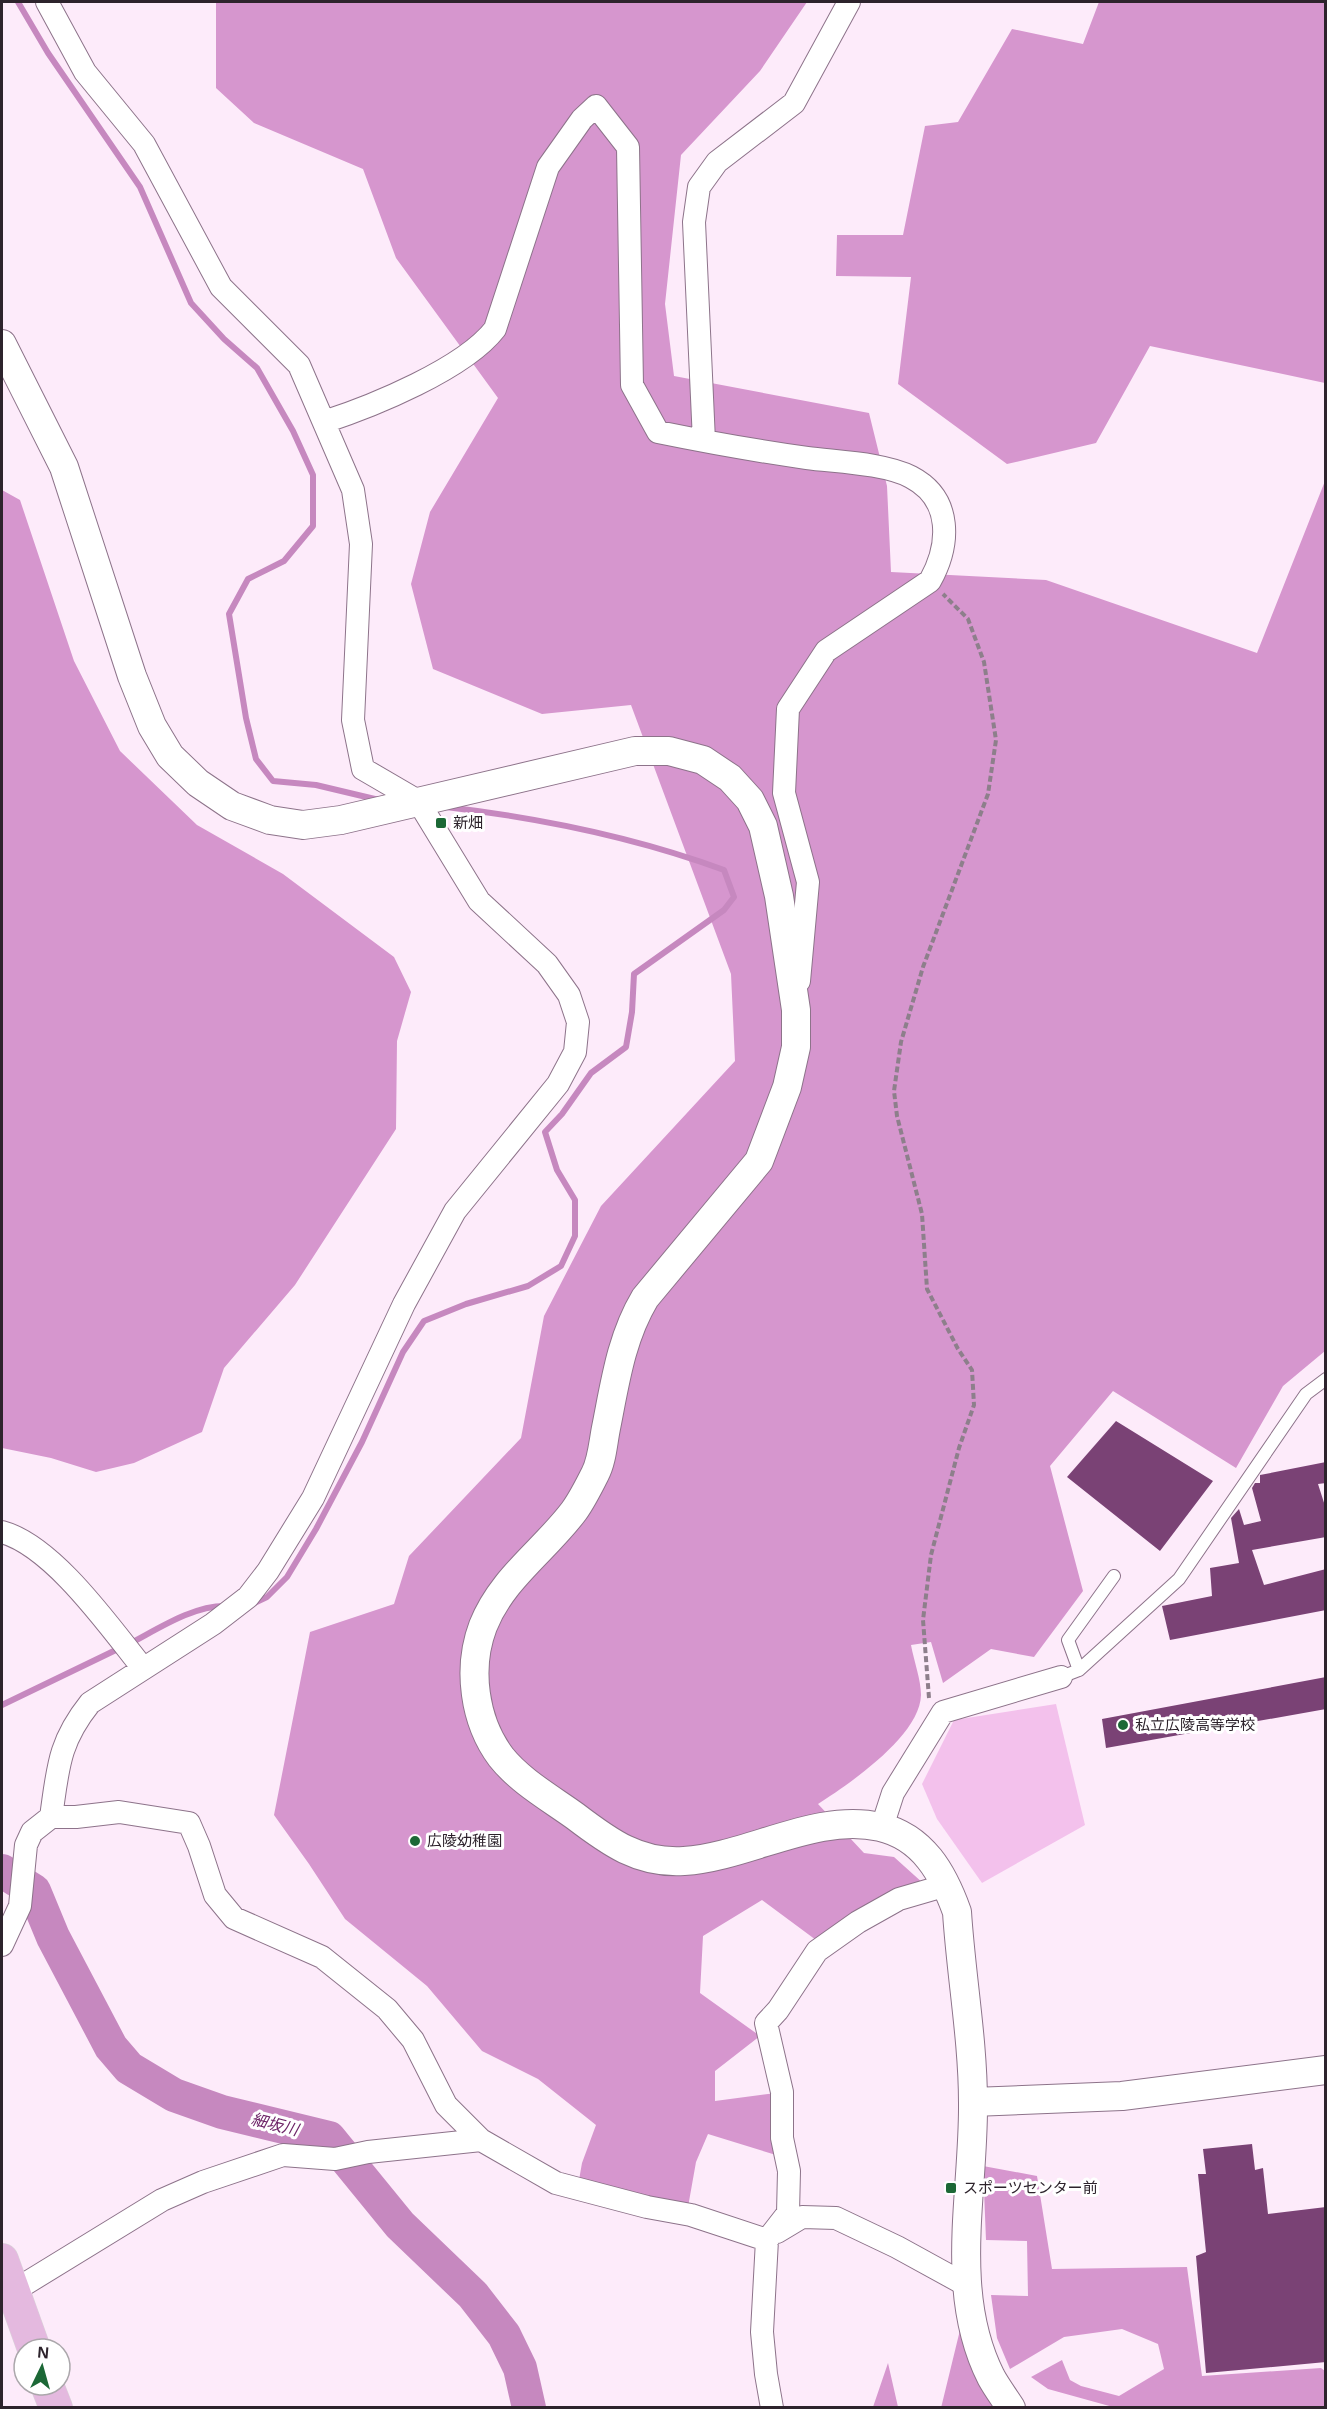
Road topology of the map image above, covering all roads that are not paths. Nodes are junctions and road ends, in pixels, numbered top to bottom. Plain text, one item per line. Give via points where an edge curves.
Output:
1 (47, 2) edge
2 (849, 2) edge
3 (2, 344) edge
4 (324, 422) junction
5 (705, 441) junction
6 (418, 801) junction
7 (796, 1010) junction
8 (1326, 1379) edge
9 (2, 1532) edge
10 (1114, 1576) dead end
11 (142, 1667) junction
12 (1070, 1674) junction
13 (51, 1817) junction
14 (882, 1827) junction
15 (947, 1885) junction
16 (2, 1945) edge
17 (1326, 2070) edge
18 (973, 2102) junction
19 (481, 2140) junction
20 (767, 2240) junction
21 (2, 2260) edge
22 (968, 2286) junction
23 (12, 2292) junction
24 (29, 2337) edge
25 (772, 2408) edge
26 (1011, 2408) edge

1 - 4 street via 86,72 144,144 220,287 299,365
2 - 5 street via 794,103 717,162 699,187 694,222
3 - 6 street via 64,467 132,676 152,726 170,756 198,783 232,806 270,820 303,825
4 - 5 street via 350,414 449,367 485,342 495,329 548,167 596,106 628,147 632,385 658,432
4 - 6 street via 353,490 361,544 353,720 363,769
5 - 7 street via 912,477 937,500 945,523 940,563 930,581 826,651 788,709 784,793 808,882
6 - 7 street via 635,751 669,751 703,760 730,778 750,800 763,826 786,930
6 - 11 street via 478,901 547,964 569,995 578,1022 575,1052 558,1084 455,1211 404,1304 313,1498 268,1570 248,1597
7 - 14 street via 796,1047 787,1087 759,1161 645,1298 632,1319 597,1471 574,1511 496,1600 474,1660 476,1695 485,1729 501,1757 521,1777 618,1848 682,1862 729,1855 825,1827 858,1823
8 - 12 lane via 1306,1394 1179,1579
9 - 11 street via 31,1546 78,1589
10 - 12 lane via 1068,1640
11 - 13 street via 90,1703 78,1718 61,1752
12 - 14 street via 943,1712 893,1793
13 - 16 street via 32,1832 26,1845 20,1906
13 - 19 street via 119,1812 189,1823 214,1895 234,1918 322,1957 387,2009 412,2040 446,2105
14 - 15 street via 911,1839 933,1862
15 - 18 street via 957,1912
15 - 20 street via 899,1899 817,1951 766,2023 782,2092 782,2138 789,2171 788,2213
17 - 18 street via 1122,2096
18 - 22 street via 966,2245
19 - 20 street via 556,2183 647,2207 691,2214
19 - 23 street via 368,2152 335,2160 283,2155 162,2200
20 - 22 street via 802,2217 836,2218
20 - 25 street via 762,2332
21 - 23 main road
22 - 26 street via 974,2327 991,2376
23 - 24 main road

